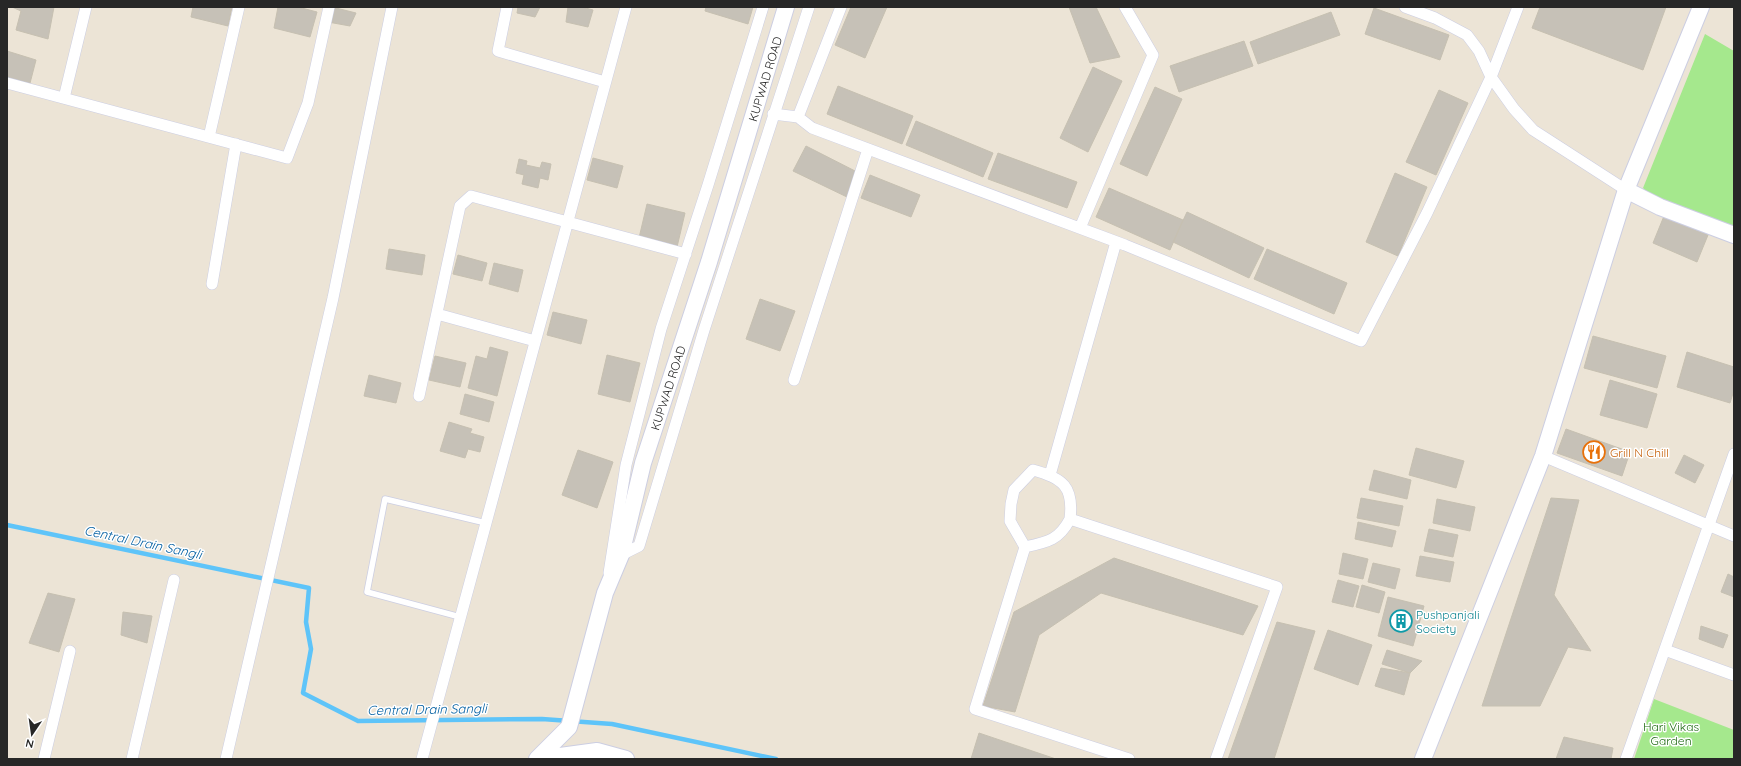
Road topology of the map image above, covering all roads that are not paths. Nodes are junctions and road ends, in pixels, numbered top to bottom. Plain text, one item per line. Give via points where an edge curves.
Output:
1 (86, 7) edge
2 (239, 7) edge
3 (329, 7) edge
4 (392, 7) edge
5 (507, 7) edge
6 (626, 7) edge
7 (763, 7) edge
8 (786, 7) edge
9 (809, 7) edge
10 (841, 7) edge
11 (1125, 7) edge
12 (1405, 7) edge
13 (1518, 7) edge
14 (1701, 7) edge
15 (1491, 77) junction
16 (606, 82) junction
17 (7, 83) edge
18 (64, 98) junction
19 (773, 114) junction
20 (798, 117) junction
21 (209, 137) junction
22 (236, 144) junction
23 (868, 149) junction
24 (1626, 190) junction
25 (567, 223) junction
26 (1080, 228) junction
27 (1734, 235) edge
28 (1116, 242) junction
29 (686, 254) junction
30 (212, 284) dead end
31 (437, 314) junction
32 (535, 341) junction
33 (794, 380) dead end
34 (419, 396) dead end
35 (1734, 454) edge
36 (1543, 456) junction
37 (1050, 474) junction
38 (1070, 519) junction
39 (486, 523) junction
40 (1709, 526) junction
41 (1734, 536) edge
42 (1025, 547) junction
43 (621, 555) junction
44 (174, 580) dead end
45 (605, 593) junction
46 (460, 617) junction
47 (1664, 650) junction
48 (70, 651) dead end
49 (1734, 675) edge
50 (44, 759) edge
51 (132, 759) edge
52 (226, 759) edge
53 (422, 759) edge
54 (537, 759) edge
55 (626, 759) edge
56 (1129, 759) edge
57 (1216, 759) edge
58 (1423, 759) edge
59 (1626, 759) edge

1 - 18 street
2 - 21 street
3 - 22 street via 308,103 287,158
4 - 52 street via 333,298
5 - 16 street via 498,51
6 - 16 street
7 - 29 street
8 - 43 main road, KUPWAD ROAD via 710,262 643,463
9 - 19 street
10 - 20 street
11 - 26 street via 1153,55
12 - 15 street via 1435,18 1467,35 1480,51
13 - 15 street
14 - 24 main road
15 - 24 street via 1533,130
15 - 28 street via 1427,213 1361,341
16 - 25 street
17 - 18 street
18 - 21 street
19 - 20 street
19 - 43 street via 639,546
20 - 23 street via 812,128
21 - 22 street
22 - 30 street
23 - 26 street
23 - 33 street
24 - 27 main road via 1660,207
24 - 36 main road
25 - 29 street
25 - 31 street via 471,196 460,206
25 - 32 street
26 - 28 street
28 - 37 street
29 - 45 street via 661,329 626,465
31 - 32 street
31 - 34 street
32 - 39 street
35 - 40 street
36 - 40 street
36 - 58 main road
37 - 38 street via 1063,484 1072,501
37 - 42 street via 1034,470 1014,490 1010,521
38 - 42 street via 1064,530 1050,542
38 - 57 street via 1277,587
39 - 46 street
39 - 46 lane via 385,499 367,592
40 - 41 street
40 - 47 street
42 - 56 street via 975,709
43 - 45 main road, KUPWAD ROAD
44 - 51 street
45 - 54 main road, KUPWAD ROAD via 568,727
46 - 53 street
47 - 49 street
47 - 59 street
48 - 50 street
54 - 55 main road via 597,751

